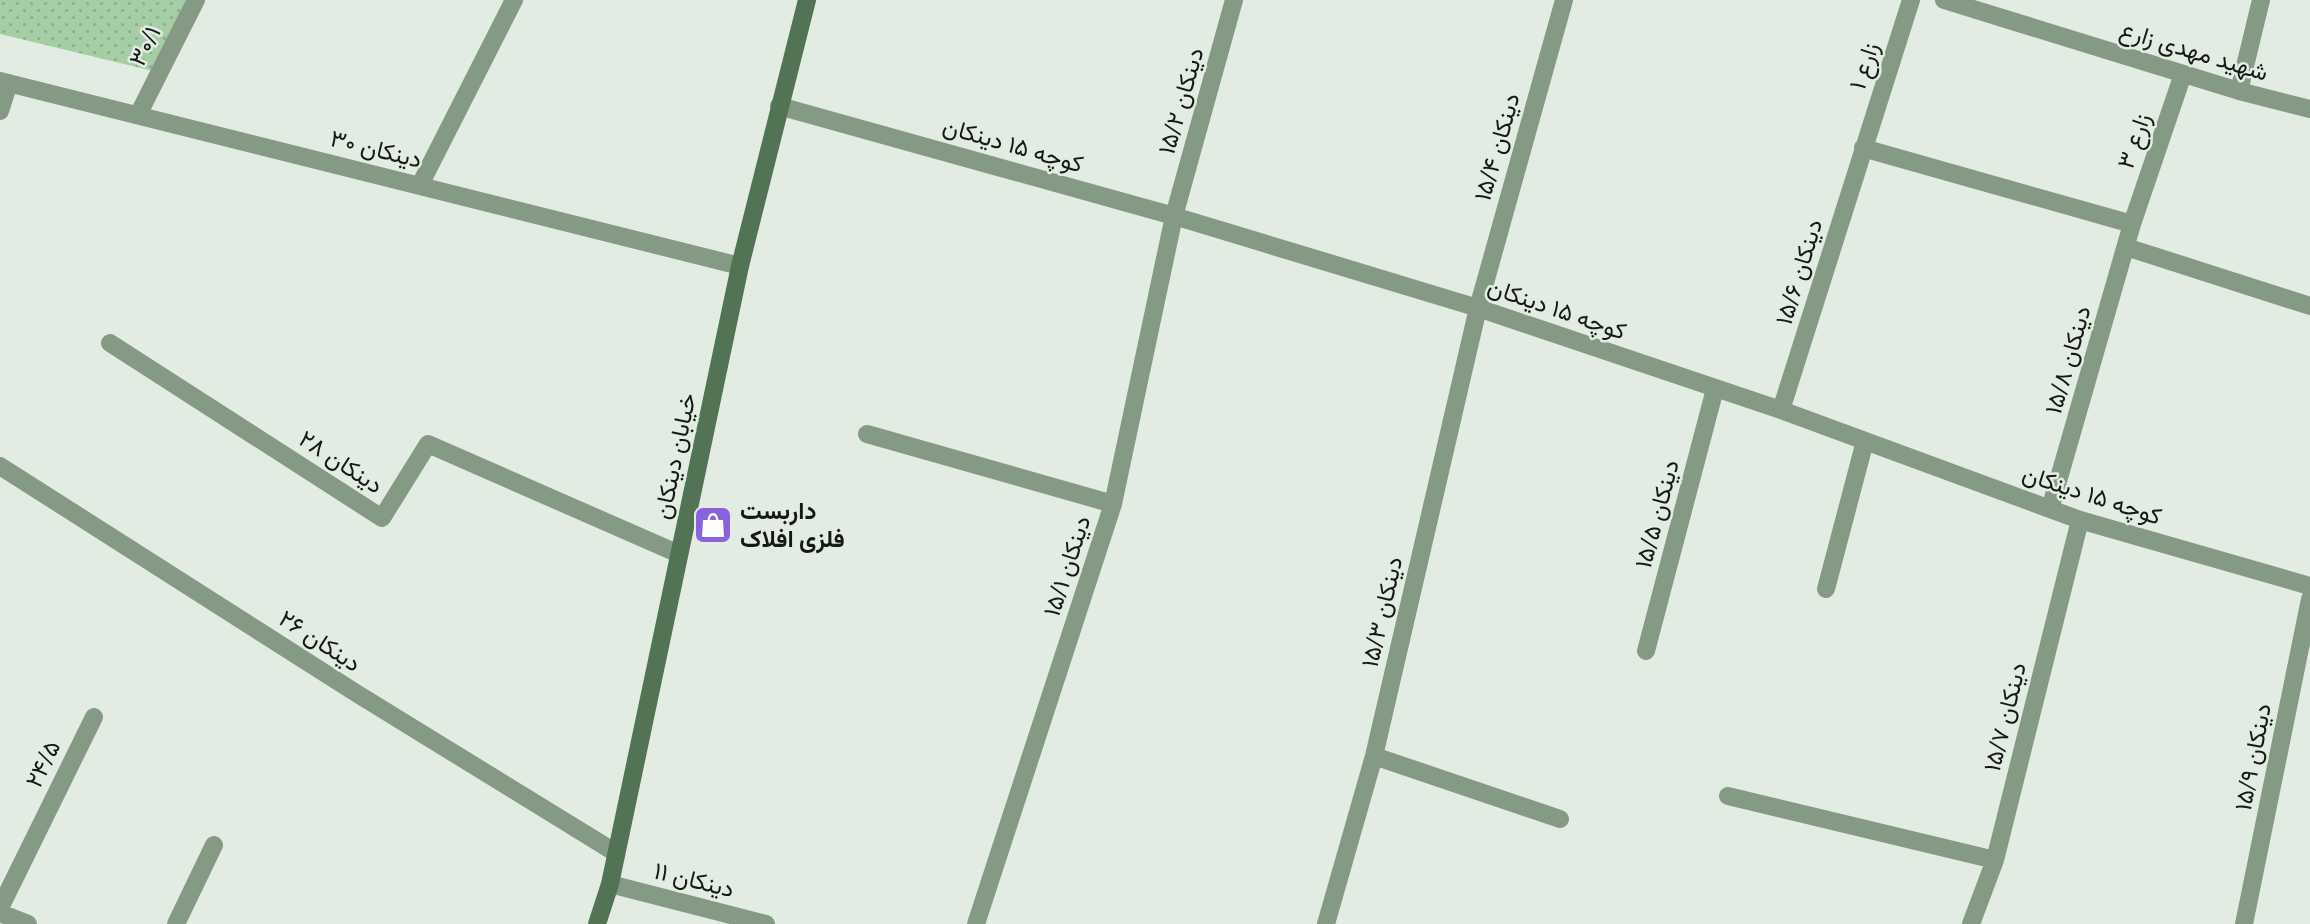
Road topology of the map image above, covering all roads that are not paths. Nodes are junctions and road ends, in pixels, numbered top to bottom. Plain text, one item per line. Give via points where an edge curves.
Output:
1 (196, 0) edge
2 (514, 0) edge
3 (807, 0) edge
4 (1234, 0) edge
5 (1564, 0) edge
6 (1911, 0) edge
7 (1944, 0) edge
8 (2262, 0) edge
9 (2183, 74) junction
10 (5, 82) edge
11 (2239, 91) junction
12 (779, 106) junction
13 (2310, 109) edge
14 (0, 111) edge
15 (138, 115) junction
16 (1863, 148) junction
17 (419, 185) junction
18 (1174, 216) junction
19 (2132, 224) junction
20 (2126, 247) junction
21 (740, 266) junction
22 (2310, 306) edge
23 (1478, 308) junction
24 (110, 343) dead end
25 (1715, 388) junction
26 (1781, 410) junction
27 (867, 434) dead end
28 (1865, 441) junction
29 (0, 466) edge
30 (1113, 504) junction
31 (2050, 509) junction
32 (2080, 520) junction
33 (679, 554) junction
34 (2310, 586) edge
35 (1826, 589) dead end
36 (2310, 599) edge
37 (1646, 652) dead end
38 (94, 718) dead end
39 (1374, 756) junction
40 (1728, 796) dead end
41 (1560, 820) dead end
42 (214, 845) dead end
43 (616, 853) junction
44 (1995, 860) junction
45 (610, 884) junction
46 (0, 910) edge
47 (28, 924) edge
48 (176, 924) edge
49 (597, 924) edge
50 (766, 924) edge
51 (976, 924) edge
52 (1326, 924) edge
53 (1971, 924) edge
54 (2244, 924) edge

1 - 15 street, ۳۰/۱
2 - 17 street
3 - 12 main road, خیابان دینکان
4 - 18 street, ۱۵/۲ دینکان
5 - 23 street, ۱۵/۴ دینکان
6 - 16 street, ۱ زارع
7 - 9 street, شهید مهدی زارع
8 - 11 street
9 - 11 street, شهید مهدی زارع
9 - 19 street, ۳ زارع
10 - 14 street
10 - 15 street, ۳۰ دینکان
11 - 13 street, شهید مهدی زارع
12 - 18 street, کوچه ۱۵ دینکان
12 - 21 main road, خیابان دینکان
15 - 17 street, ۳۰ دینکان
16 - 19 street
16 - 26 street, ۱۵/۶ دینکان
17 - 21 street, ۳۰ دینکان
18 - 23 street, کوچه ۱۵ دینکان
18 - 30 street, ۱۵/۱ دینکان
19 - 20 street, ۱۵/۸ دینکان
20 - 22 street
20 - 31 street, ۱۵/۸ دینکان
21 - 33 main road, خیابان دینکان
23 - 25 street, کوچه ۱۵ دینکان
23 - 39 street, ۱۵/۳ دینکان
24 - 33 street, ۲۸ دینکان via 382,518 428,444
25 - 26 street, کوچه ۱۵ دینکان
25 - 37 street, ۱۵/۵ دینکان
26 - 28 street, کوچه ۱۵ دینکان
27 - 30 street
28 - 31 street, کوچه ۱۵ دینکان
28 - 35 street
29 - 43 street, ۲۶ دینکان
30 - 51 street, ۱۵/۱ دینکان
31 - 32 street, کوچه ۱۵ دینکان
32 - 34 street, کوچه ۱۵ دینکان
32 - 44 street, ۱۵/۷ دینکان
33 - 43 main road, خیابان دینکان
36 - 54 street, ۱۵/۹ دینکان
38 - 46 street, ۲۴/۵
39 - 41 street
39 - 52 street, ۱۵/۳ دینکان
40 - 44 street
42 - 48 street
43 - 45 main road, خیابان دینکان
44 - 53 street, ۱۵/۷ دینکان
45 - 49 main road, خیابان دینکان
45 - 50 street, ۱۱ دینکان
46 - 47 street

